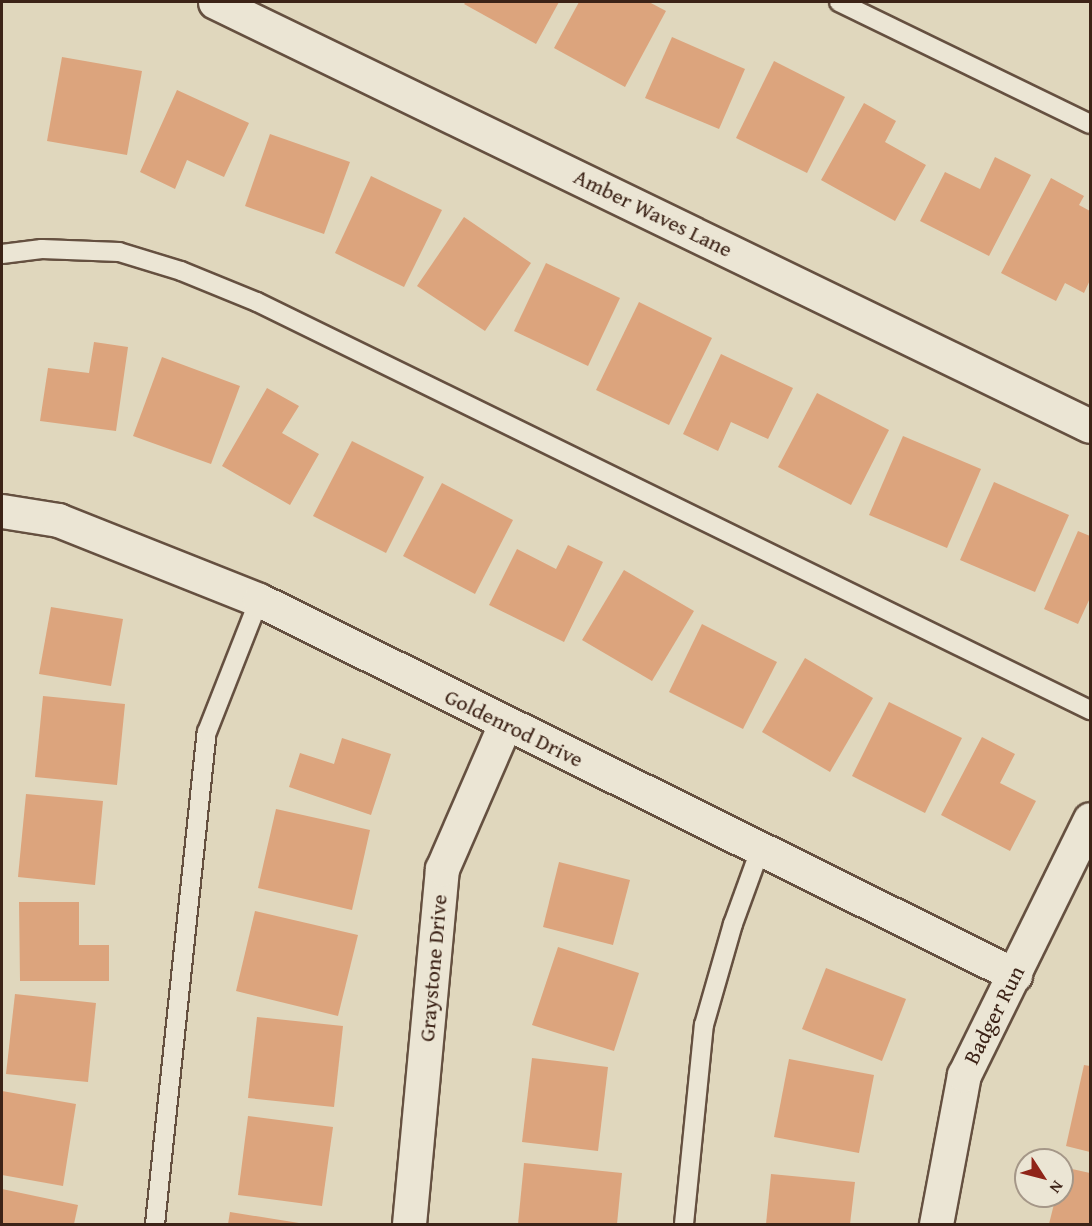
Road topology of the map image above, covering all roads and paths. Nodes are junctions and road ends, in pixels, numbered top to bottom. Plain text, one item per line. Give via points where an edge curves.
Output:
1 (215, 2) edge
2 (839, 2) edge
3 (1090, 124) edge
4 (2, 254) edge
5 (1090, 426) edge
6 (2, 511) edge
7 (259, 600) junction
8 (1090, 710) edge
9 (505, 724) junction
10 (1090, 819) edge
11 (760, 850) junction
12 (1015, 975) junction
13 (155, 1224) edge
14 (409, 1224) edge
15 (684, 1224) edge
16 (936, 1224) edge

1 - 5 street, Amber Waves Lane
2 - 3 lane
4 - 8 lane via 42,249 119,252 181,271 257,303
6 - 7 street, Goldenrod Drive via 58,520
7 - 9 street, Goldenrod Drive
7 - 13 lane via 207,732
9 - 11 street, Goldenrod Drive
9 - 14 street, Graystone Drive via 442,870
10 - 12 street, Badger Run
11 - 12 street, Goldenrod Drive
11 - 15 lane via 733,924 704,1025
12 - 16 street, Badger Run via 964,1075

